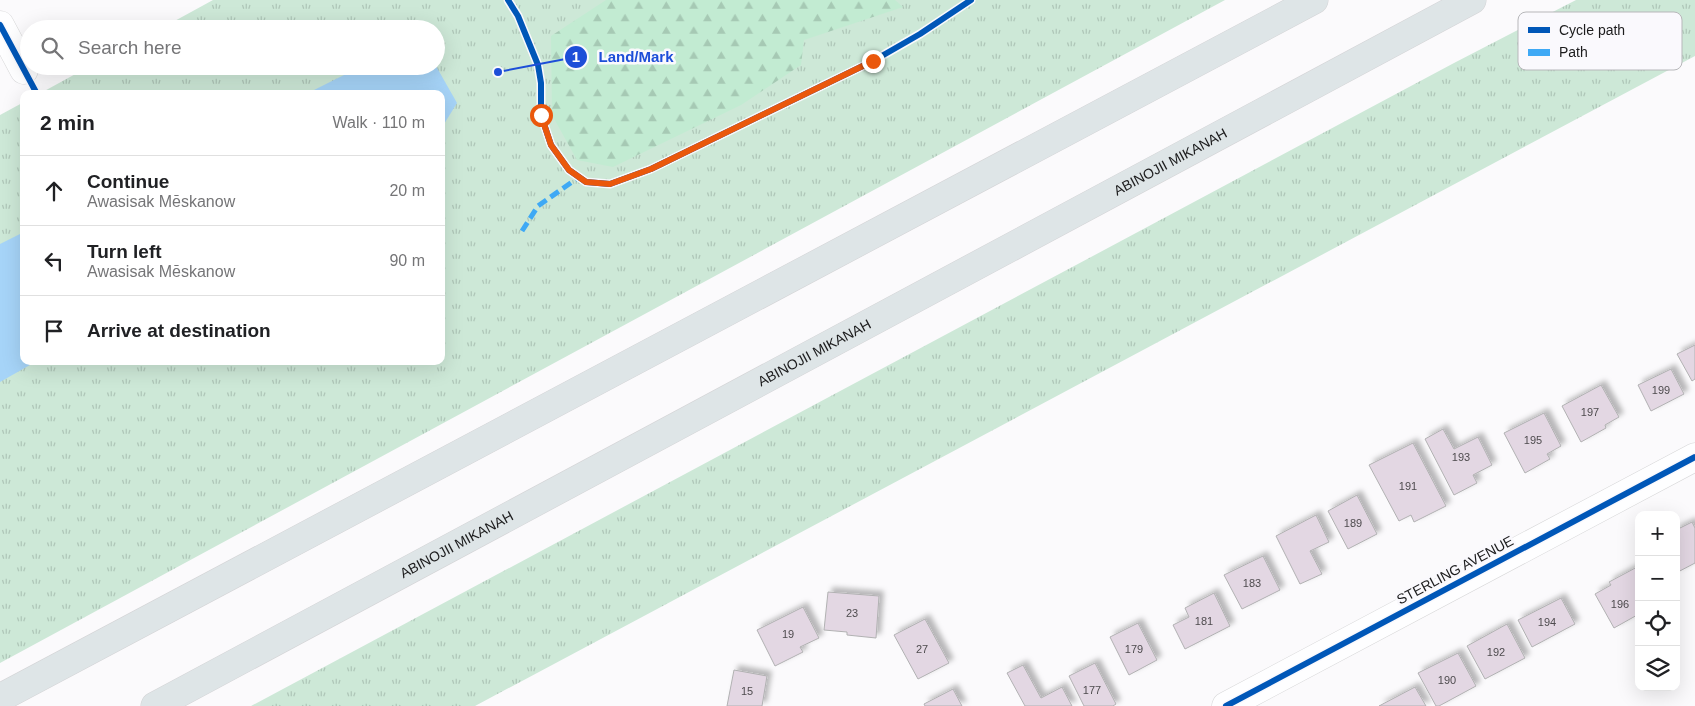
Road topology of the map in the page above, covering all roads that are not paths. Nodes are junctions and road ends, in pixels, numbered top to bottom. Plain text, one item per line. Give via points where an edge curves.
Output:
1 (1314, 0) edge
2 (1472, 0) edge
3 (0, 25) edge
4 (20, 62) edge
5 (1695, 457) edge
6 (0, 698) edge
7 (155, 706) edge
8 (1226, 706) edge

1 - 6 main road
2 - 7 main road, ABINOJII MIKANAH
3 - 4 street
5 - 8 street, STERLING AVENUE

